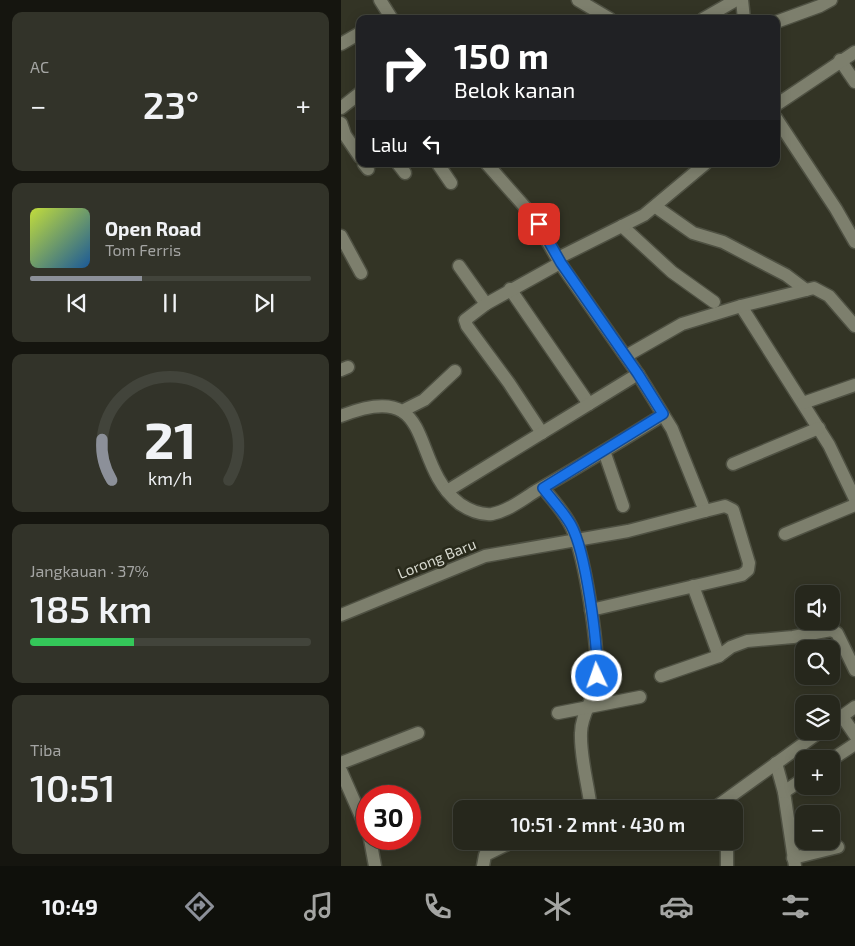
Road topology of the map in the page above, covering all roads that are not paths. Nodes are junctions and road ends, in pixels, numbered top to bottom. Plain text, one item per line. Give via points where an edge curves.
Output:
1 (380, 0) edge
2 (578, 0) edge
3 (736, 0) edge
4 (742, 0) edge
5 (823, 2) edge
6 (388, 15) edge
7 (603, 15) edge
8 (710, 15) edge
9 (744, 15) edge
10 (780, 20) edge
11 (356, 35) edge
12 (341, 44) edge
13 (855, 52) edge
14 (840, 60) junction
15 (855, 82) edge
16 (356, 96) edge
17 (780, 102) edge
18 (341, 108) edge
19 (341, 123) edge
20 (780, 124) edge
21 (356, 151) edge
22 (441, 167) edge
23 (490, 167) edge
24 (702, 167) edge
25 (451, 182) dead end
26 (656, 207) junction
27 (622, 226) junction
28 (341, 236) edge
29 (855, 242) edge
30 (559, 261) junction
31 (459, 266) dead end
32 (361, 273) dead end
33 (510, 289) junction
34 (806, 290) junction
35 (714, 302) dead end
36 (486, 304) junction
37 (741, 306) junction
38 (855, 326) edge
39 (626, 356) junction
40 (455, 371) dead end
41 (638, 374) junction
42 (855, 385) edge
43 (803, 403) junction
44 (589, 404) junction
45 (403, 411) junction
46 (663, 414) junction
47 (341, 416) edge
48 (819, 428) junction
49 (543, 433) junction
50 (604, 451) junction
51 (733, 464) dead end
52 (543, 488) junction
53 (447, 491) junction
54 (855, 499) edge
55 (855, 505) edge
56 (623, 506) dead end
57 (705, 511) junction
58 (785, 534) dead end
59 (578, 541) junction
60 (693, 586) junction
61 (591, 610) junction
62 (341, 616) edge
63 (719, 656) junction
64 (855, 670) edge
65 (661, 676) dead end
66 (640, 697) dead end
67 (588, 707) junction
68 (855, 707) edge
69 (559, 712) dead end
70 (842, 716) joint
71 (418, 734) dead end
72 (855, 735) edge
73 (809, 740) edge
74 (855, 744) edge
75 (840, 754) edge
76 (341, 763) edge
77 (776, 764) junction
78 (341, 771) edge
79 (795, 784) edge
80 (783, 792) junction
81 (590, 800) edge
82 (731, 800) edge
83 (356, 805) edge
84 (370, 850) edge
85 (495, 850) edge
86 (727, 850) edge
87 (829, 850) edge
88 (794, 862) edge
89 (370, 863) edge
90 (483, 866) edge
91 (727, 866) edge

1 - 6 street
2 - 7 street
3 - 8 street
4 - 9 street
5 - 10 street
11 - 12 street
13 - 14 street
14 - 15 street
14 - 17 street
16 - 18 street
19 - 21 street
20 - 29 street
22 - 25 street
23 - 30 street via 532,215
24 - 26 street
26 - 27 street
26 - 34 street via 693,233 723,242 786,275
27 - 30 street
27 - 35 street via 672,272
28 - 32 street
30 - 33 street
30 - 39 street
31 - 36 street
33 - 36 street
33 - 44 street
34 - 37 street
34 - 38 street via 814,288 824,292
36 - 49 street via 467,316 467,326
37 - 39 street via 682,324
37 - 43 street
39 - 41 street
40 - 45 street via 424,400
41 - 44 street
41 - 46 street
42 - 43 street
43 - 48 street
44 - 49 street
45 - 47 street via 393,406 376,406
45 - 53 street via 421,436 429,460
46 - 50 street
46 - 57 street
48 - 51 street
48 - 54 street
49 - 53 street
50 - 52 street
50 - 56 street
52 - 53 street via 492,514 465,508
52 - 59 street via 562,512
55 - 58 street
57 - 59 street, Lorong Baru
57 - 60 street, Lorong Baru via 725,506 733,510 749,568 742,575
59 - 61 street
59 - 62 street, Lorong Baru via 485,556
60 - 61 street
60 - 63 street
61 - 67 street via 597,676
63 - 64 street via 747,641 831,630 837,633
63 - 65 street
66 - 67 street
67 - 69 street
67 - 81 street via 581,722 581,735
68 - 70 street
70 - 72 street
71 - 76 street
73 - 77 street
74 - 75 street
77 - 80 street
77 - 82 street
78 - 83 street
79 - 80 street
80 - 88 street
84 - 89 street
85 - 90 street via 485,855
86 - 91 street
87 - 88 street

